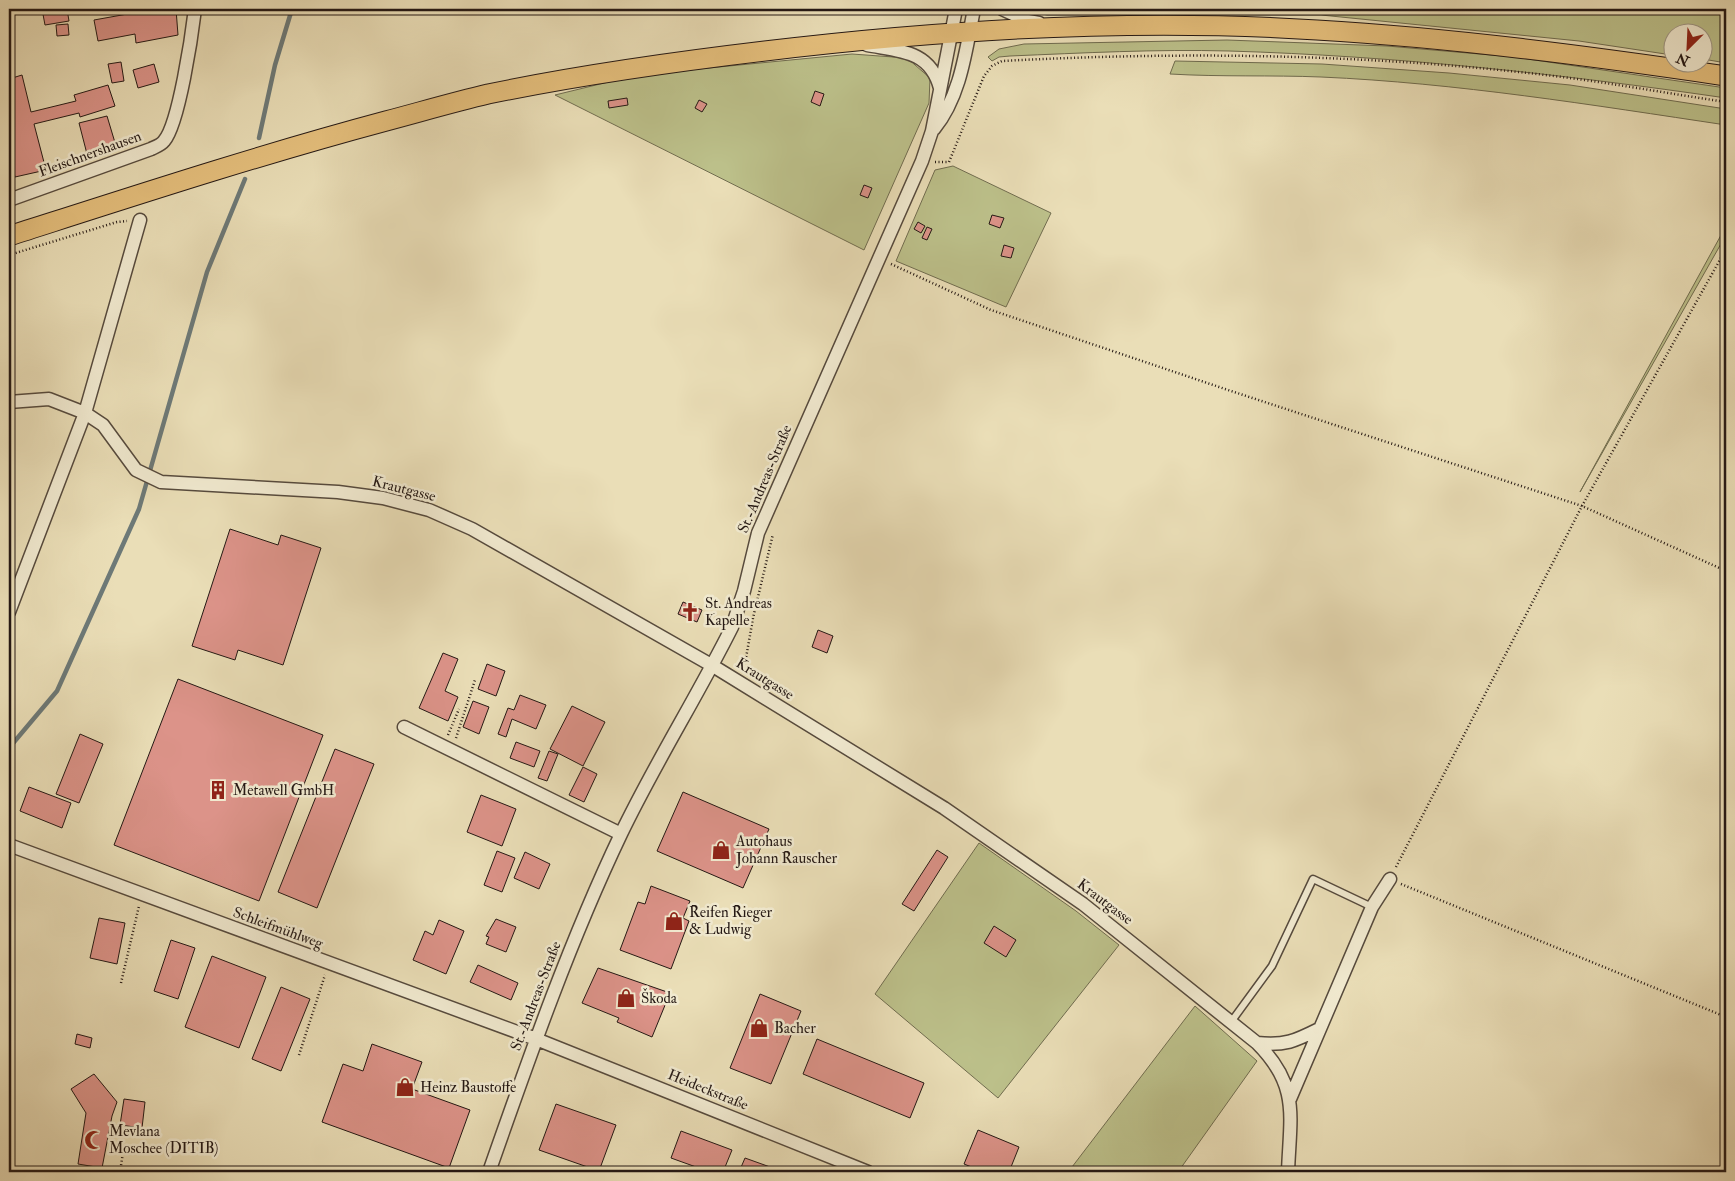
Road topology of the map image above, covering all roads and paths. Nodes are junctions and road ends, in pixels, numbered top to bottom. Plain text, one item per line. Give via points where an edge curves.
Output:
1 (195, 9) edge
2 (956, 9) edge
3 (974, 9) edge
4 (1002, 9) edge
5 (1059, 26) junction
6 (970, 31) junction
7 (951, 32) junction
8 (847, 41) junction
9 (1726, 76) edge
10 (940, 88) junction
11 (1726, 102) edge
12 (932, 131) junction
13 (922, 162) junction
14 (936, 162) junction
15 (932, 170) dead end
16 (9, 200) edge
17 (140, 220) joint
18 (9, 236) edge
19 (1726, 249) edge
20 (9, 255) edge
21 (885, 261) junction
22 (887, 272) dead end
23 (9, 402) edge
24 (84, 413) junction
25 (1582, 506) junction
26 (774, 530) dead end
27 (1726, 571) edge
28 (9, 612) edge
29 (713, 666) junction
30 (475, 680) dead end
31 (737, 681) junction
32 (459, 709) dead end
33 (404, 727) dead end
34 (447, 748) junction
35 (621, 834) junction
36 (9, 845) edge
37 (1390, 879) junction
38 (142, 896) junction
39 (1372, 907) junction
40 (329, 964) junction
41 (121, 983) dead end
42 (1726, 1017) edge
43 (1231, 1022) junction
44 (1320, 1029) junction
45 (536, 1039) junction
46 (1257, 1043) junction
47 (299, 1055) dead end
48 (1290, 1099) junction
49 (124, 1146) dead end
50 (839, 1167) edge
51 (120, 1172) edge
52 (490, 1172) edge
53 (868, 1172) edge
54 (1288, 1172) edge

1 - 16 street, Fleischnershausen via 192,38 172,128 164,142
2 - 7 street
3 - 6 street
4 - 5 street via 1028,21
5 - 6 main road
5 - 9 main road via 1183,25 1323,30 1474,42
6 - 7 main road
6 - 12 street via 956,88
7 - 8 main road
7 - 10 street
8 - 10 street via 915,56 933,69
8 - 18 main road via 636,67 486,95 318,140
10 - 12 street
11 - 14 path via 1562,77 1332,58 1101,55 1002,61 992,66 984,76 949,162
12 - 13 street, St.-Andreas-Straße
13 - 14 path
13 - 21 street, St.-Andreas-Straße
14 - 15 path
17 - 20 path via 117,222
17 - 24 street
19 - 25 path
21 - 22 path
21 - 25 path via 991,310
21 - 29 street, St.-Andreas-Straße via 758,533 732,627
23 - 24 street, Krautgasse via 50,399
24 - 28 street
24 - 29 street, Krautgasse via 103,425 136,470 162,482 338,492 383,498 429,510 472,529
25 - 27 path
25 - 37 path
26 - 31 path via 746,658
29 - 31 street, Krautgasse
29 - 35 street, St.-Andreas-Straße
30 - 34 path
31 - 43 street, Krautgasse via 944,808 1075,898
32 - 34 path
33 - 34 street
34 - 35 street
35 - 45 street, St.-Andreas-Straße
36 - 38 street, Schleifmühlweg
37 - 39 street
37 - 42 path
38 - 40 street, Schleifmühlweg
38 - 41 path
39 - 43 lane via 1313,879 1272,966
39 - 44 street
40 - 45 street, Schleifmühlweg
40 - 47 path
43 - 46 street, Krautgasse
44 - 46 street via 1277,1045
44 - 48 street
45 - 50 street, Heideckstraße
45 - 52 street, St.-Andreas-Straße
46 - 48 street, Krautgasse via 1272,1058
48 - 54 street, Krautgasse
49 - 51 path
50 - 53 street, Heideckstraße

